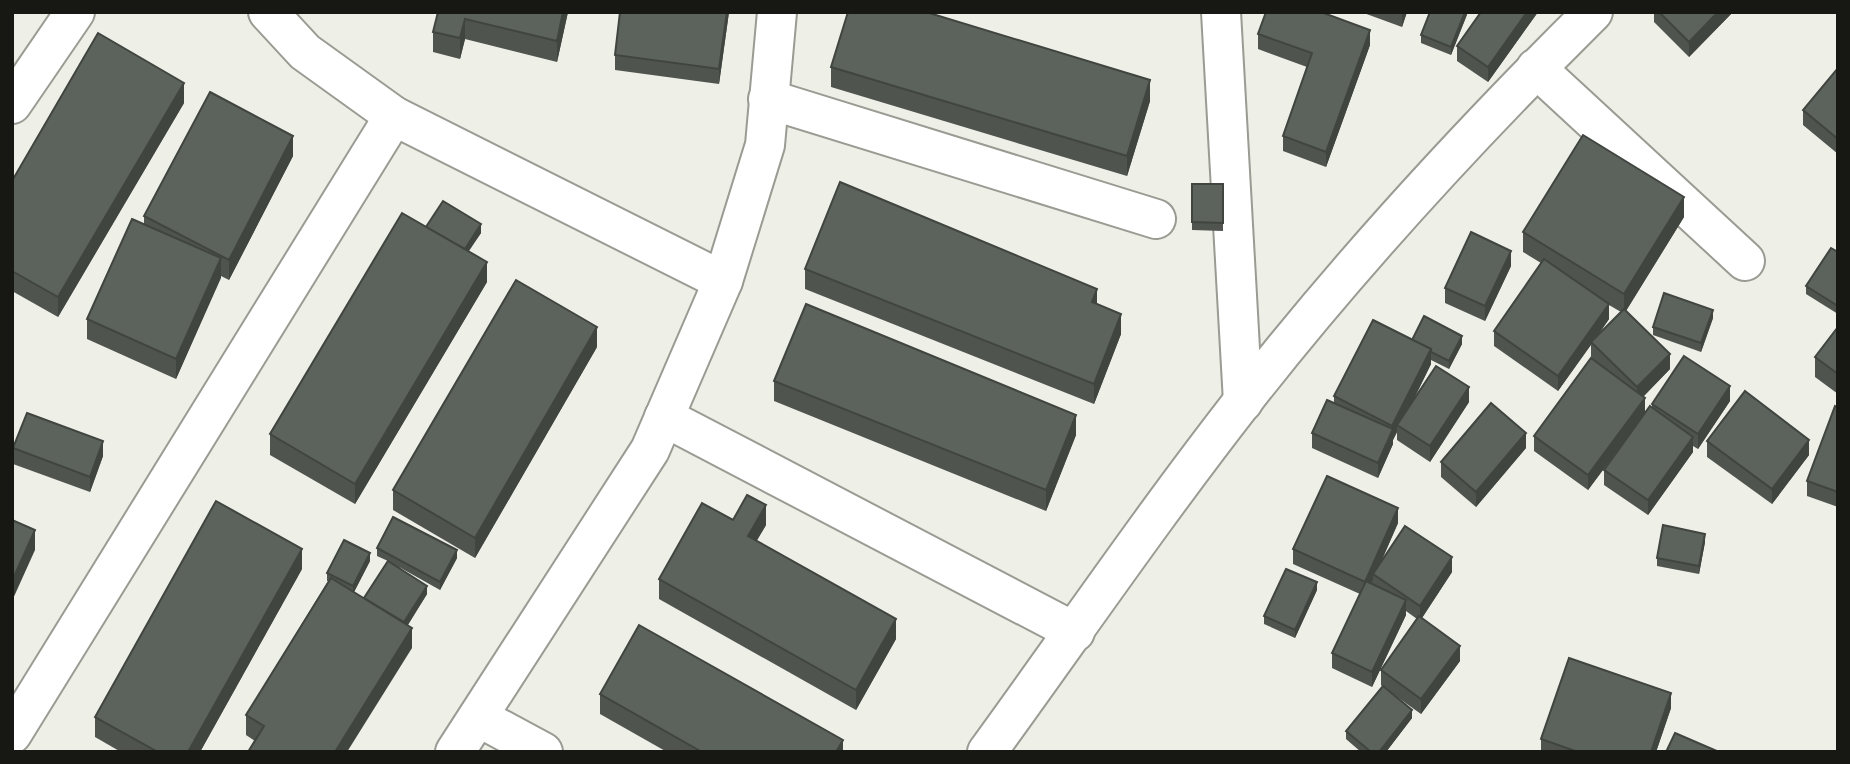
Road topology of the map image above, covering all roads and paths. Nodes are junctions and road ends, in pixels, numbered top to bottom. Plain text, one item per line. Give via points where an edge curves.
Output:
1 (75, 12) edge
2 (268, 12) edge
3 (777, 12) edge
4 (1221, 12) edge
5 (1593, 12) edge
6 (1536, 68) junction
7 (768, 99) junction
8 (12, 104) edge
9 (394, 116) junction
10 (1156, 219) dead end
11 (1745, 261) dead end
12 (723, 281) junction
13 (1242, 402) junction
14 (664, 417) junction
15 (1075, 632) junction
16 (478, 717) junction
17 (12, 734) edge
18 (455, 752) edge
19 (543, 752) edge
20 (987, 752) edge

1 - 8 street
2 - 9 street via 305,52
3 - 7 street
4 - 13 street
5 - 6 street
6 - 11 street
6 - 13 street via 1360,259
7 - 10 street
7 - 12 street via 765,145
9 - 12 street
9 - 17 street
12 - 14 street
13 - 15 street
14 - 15 street
14 - 16 street via 650,450
15 - 20 street
16 - 18 street
16 - 19 street

